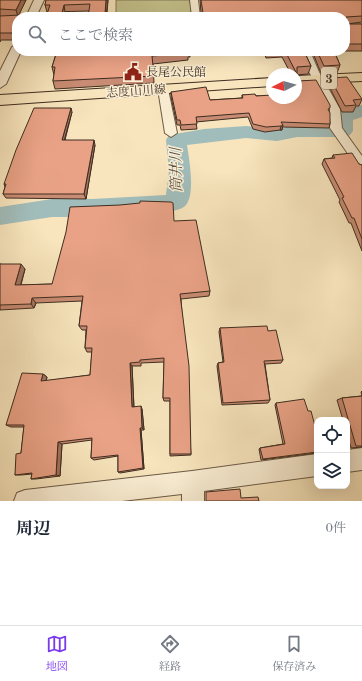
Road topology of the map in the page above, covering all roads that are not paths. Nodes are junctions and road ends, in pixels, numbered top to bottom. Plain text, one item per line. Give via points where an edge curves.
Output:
1 (39, 0) edge
2 (194, 0) edge
3 (33, 12) edge
4 (195, 12) edge
5 (13, 56) edge
6 (307, 56) edge
7 (362, 77) edge
8 (318, 79) junction
9 (302, 80) edge
10 (266, 82) edge
11 (0, 84) edge
12 (163, 89) junction
13 (0, 100) edge
14 (171, 133) dead end
15 (362, 165) edge
16 (362, 459) edge
17 (350, 461) edge
18 (314, 466) edge
19 (193, 491) edge
20 (25, 501) edge

1 - 3 street
2 - 4 street
5 - 11 street
6 - 8 street
7 - 8 main road, 3
8 - 9 main road, 3
8 - 15 street via 335,109 336,128
10 - 12 main road, 志度山川線
12 - 13 main road, 志度山川線
12 - 14 street
16 - 17 street
18 - 19 street
19 - 20 street

